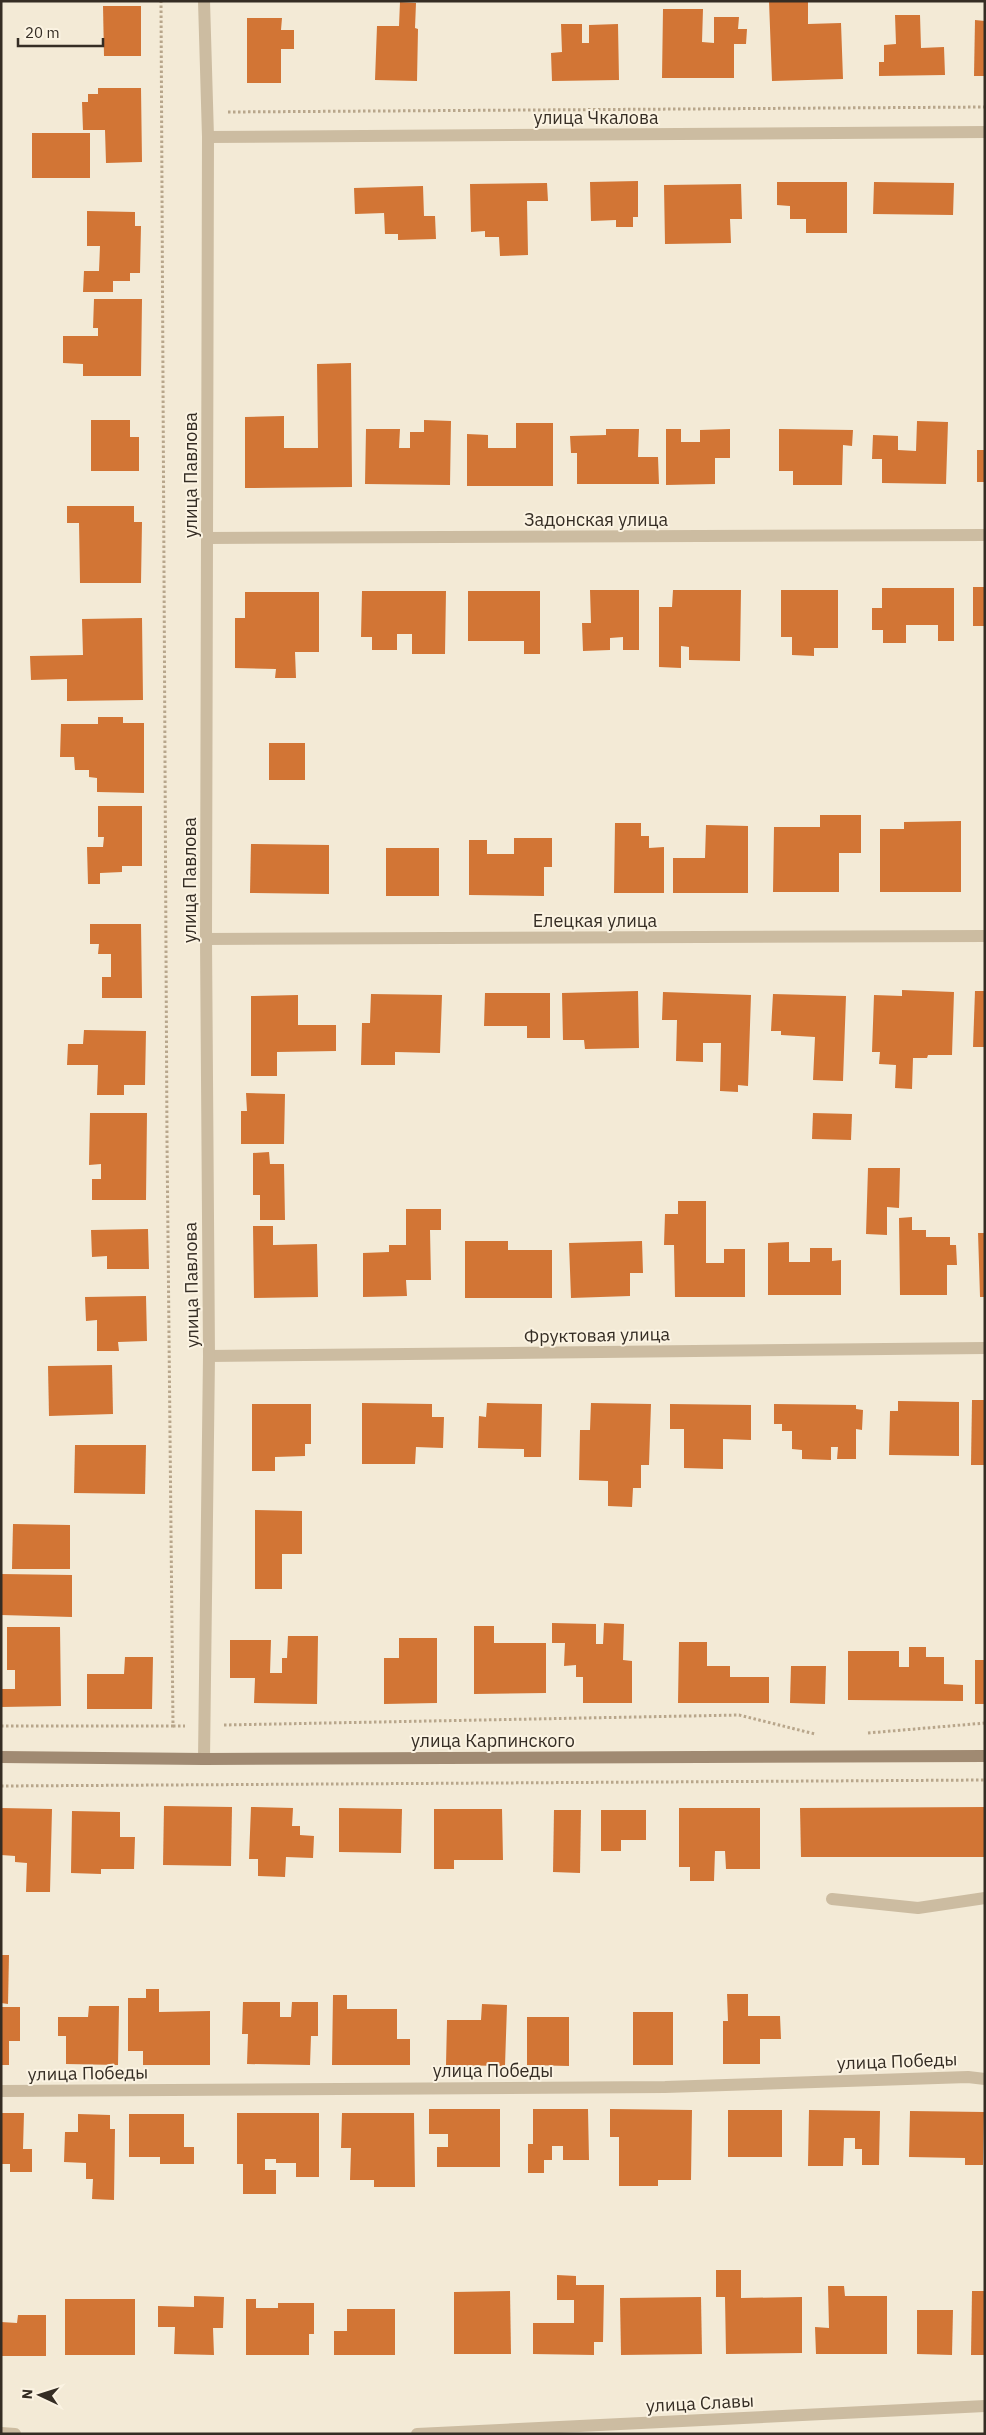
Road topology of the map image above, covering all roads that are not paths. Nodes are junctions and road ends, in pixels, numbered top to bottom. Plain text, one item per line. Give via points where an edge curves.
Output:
1 (204, 1) edge
2 (985, 132) edge
3 (208, 137) junction
4 (985, 534) edge
5 (208, 538) junction
6 (985, 936) edge
7 (206, 940) junction
8 (985, 1348) edge
9 (210, 1356) junction
10 (985, 1756) edge
11 (1, 1757) edge
12 (204, 1758) junction
13 (985, 1898) edge
14 (832, 1899) dead end
15 (985, 2079) edge
16 (1, 2091) edge
17 (985, 2406) edge
18 (1, 2433) edge
19 (15, 2434) edge
20 (416, 2434) edge

1 - 3 street, улица Павлова
2 - 3 street, улица Чкалова
3 - 5 street, улица Павлова
4 - 5 street, Задонская улица
5 - 7 street, улица Павлова
6 - 7 street, Елецкая улица
7 - 9 street, улица Павлова
8 - 9 street, Фруктовая улица
9 - 12 street, улица Павлова
10 - 12 street, улица Карпинского
11 - 12 street, улица Карпинского
13 - 14 street via 918,1908
15 - 16 street, улица Победы via 968,2076 665,2087
17 - 20 street, улица Славы
18 - 19 street

